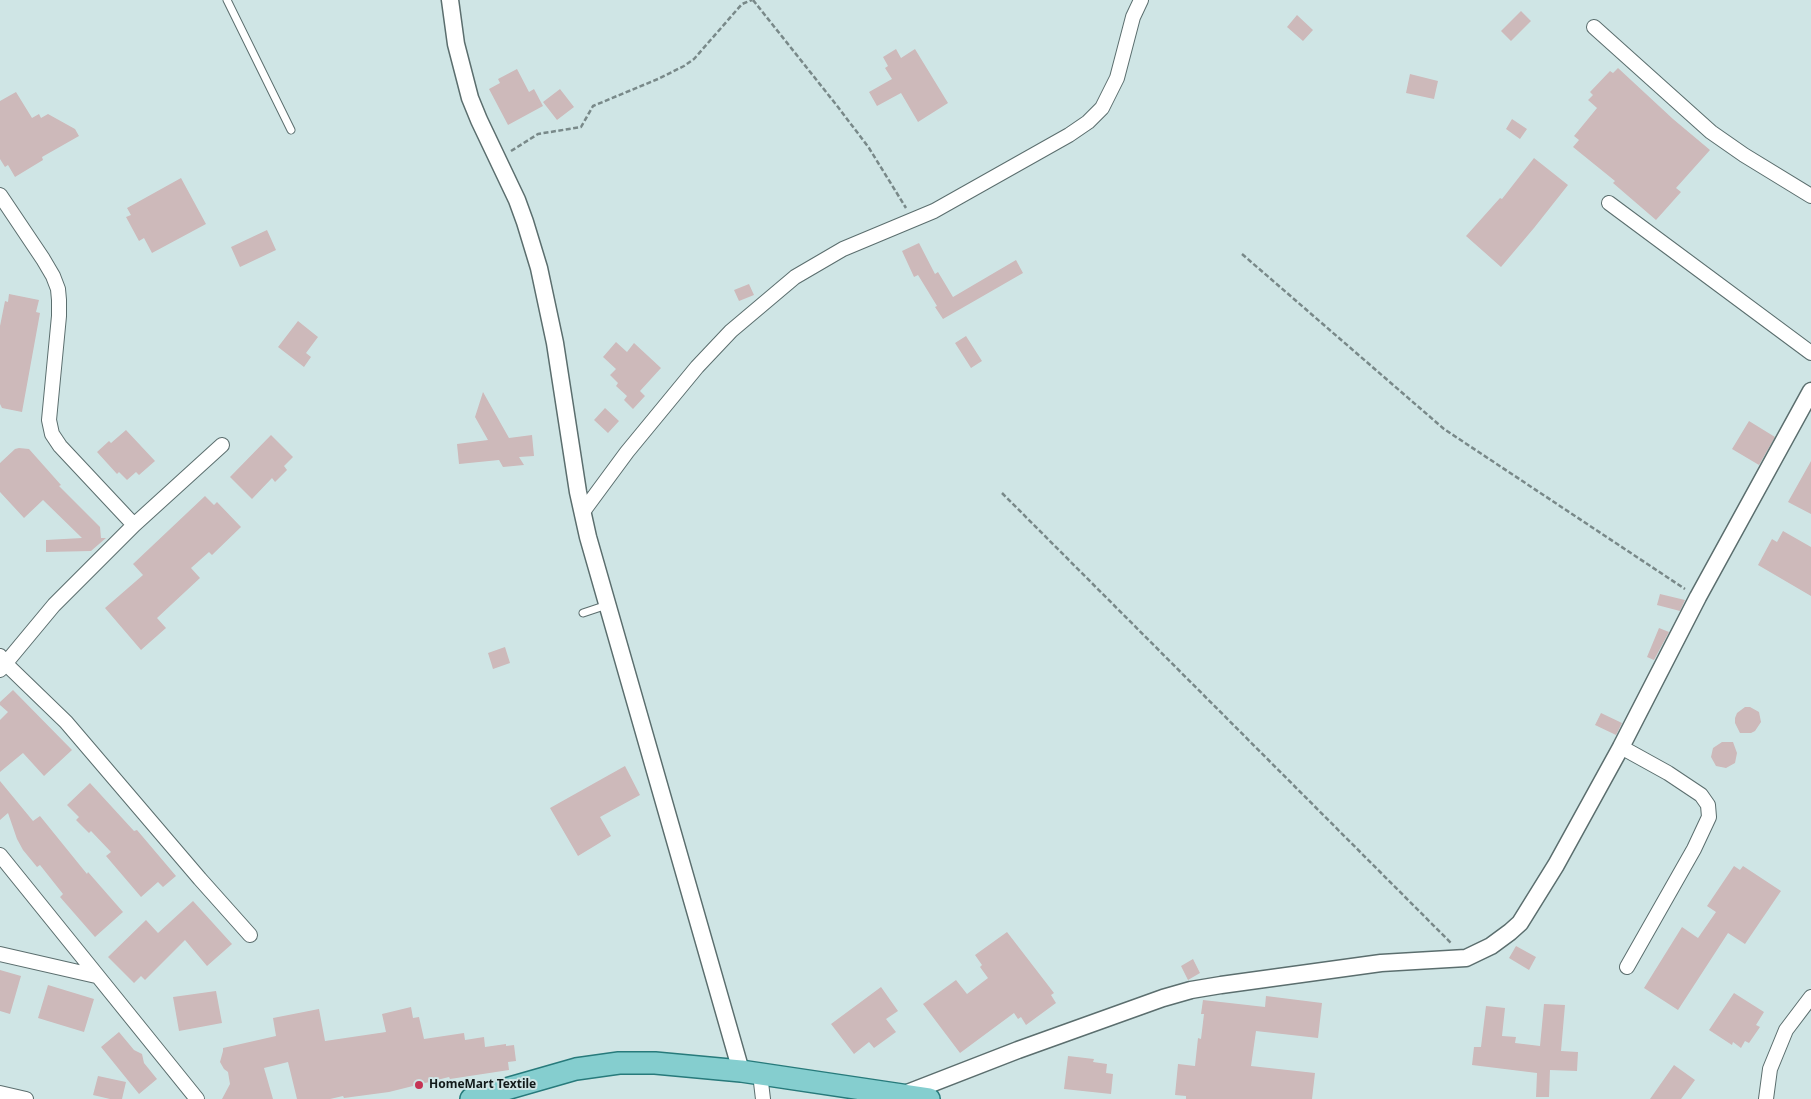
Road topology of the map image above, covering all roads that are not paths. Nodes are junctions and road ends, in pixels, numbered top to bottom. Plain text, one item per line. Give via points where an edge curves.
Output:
1 (227, 0) edge
2 (450, 0) edge
3 (1141, 0) edge
4 (1594, 27) dead end
5 (291, 130) dead end
6 (0, 195) edge
7 (1811, 196) edge
8 (1610, 203) dead end
9 (1811, 353) edge
10 (1811, 391) edge
11 (222, 445) dead end
12 (582, 512) junction
13 (134, 525) junction
14 (607, 605) junction
15 (584, 613) dead end
16 (2, 663) edge
17 (1621, 747) junction
18 (0, 855) edge
19 (250, 935) dead end
20 (0, 954) edge
21 (1627, 967) dead end
22 (96, 976) junction
23 (1811, 997) edge
24 (751, 1073) junction
25 (0, 1093) edge
26 (902, 1095) junction
27 (479, 1098) edge
28 (26, 1099) edge
29 (197, 1099) edge
30 (764, 1099) edge
31 (930, 1099) edge
32 (1766, 1099) edge

1 - 5 lane
2 - 12 street via 456,44 470,98 517,200 539,268 555,343
3 - 12 street via 1133,17 1117,78 1102,108 1088,122 934,212 843,249 795,277 731,331 691,373
4 - 7 street via 1711,132
6 - 13 street via 43,258 58,289 59,316 49,420 52,434
8 - 9 street
10 - 17 street via 1698,597
11 - 13 street
12 - 14 street
13 - 16 street via 54,605
14 - 15 lane
14 - 24 street
16 - 19 street via 66,722
17 - 21 street via 1701,795 1710,816
17 - 26 street via 1520,923 1491,946 1466,958 1381,963 1191,990 1044,1040
18 - 22 street
20 - 22 street
22 - 29 street
23 - 32 street via 1786,1030 1770,1069
24 - 26 main road
24 - 27 main road via 655,1063 618,1063 576,1069
24 - 30 street
25 - 28 street
26 - 31 main road

